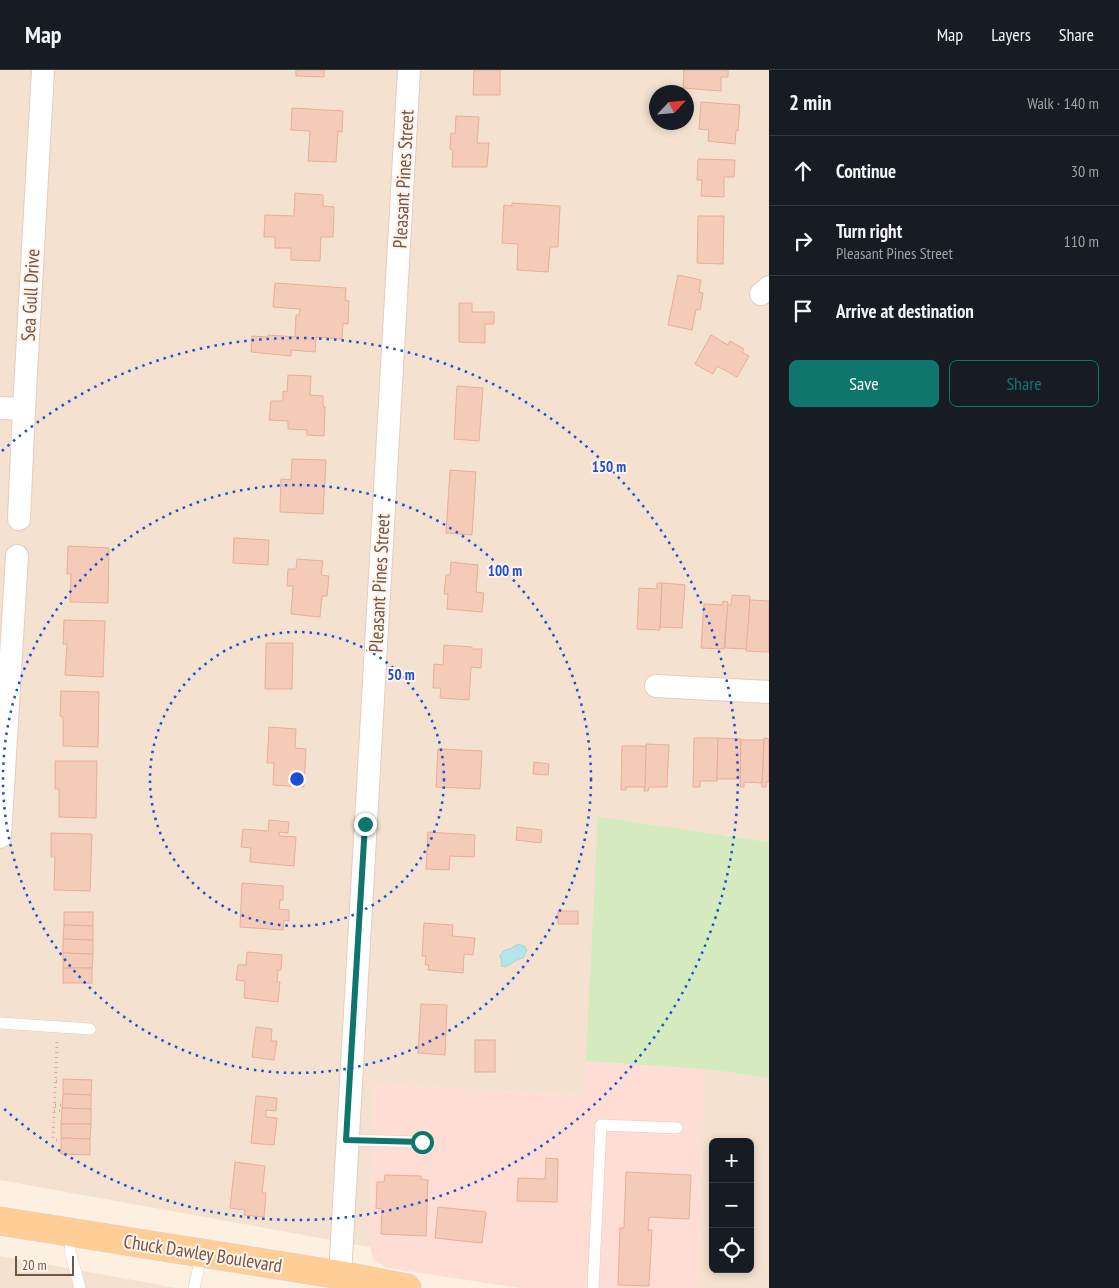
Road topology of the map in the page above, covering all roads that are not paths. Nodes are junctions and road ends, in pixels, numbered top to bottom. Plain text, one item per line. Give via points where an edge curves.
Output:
1 (43, 70) edge
2 (409, 70) edge
3 (0, 408) edge
4 (24, 409) junction
5 (20, 519) dead end
6 (17, 556) dead end
7 (5, 660) edge
8 (656, 686) dead end
9 (769, 692) edge
10 (0, 837) edge
11 (0, 1023) edge
12 (90, 1029) dead end
13 (677, 1128) dead end
14 (346, 1140) junction
15 (422, 1142) dead end
16 (0, 1220) edge
17 (71, 1232) junction
18 (202, 1253) junction
19 (340, 1276) junction
20 (392, 1287) edge
21 (80, 1288) edge
22 (194, 1288) edge
23 (593, 1288) edge

1 - 4 street, Sea Gull Drive
2 - 14 street, Pleasant Pines Street
3 - 4 street
4 - 5 street, Sea Gull Drive
6 - 7 street
7 - 10 street
8 - 9 street
11 - 12 lane
13 - 23 lane via 601,1125
14 - 15 lane
14 - 19 street, Pleasant Pines Street
16 - 17 main road, Chuck Dawley Boulevard
17 - 18 main road, Chuck Dawley Boulevard
17 - 21 lane via 70,1251
18 - 19 main road, Chuck Dawley Boulevard
18 - 22 lane
19 - 20 main road, Chuck Dawley Boulevard

